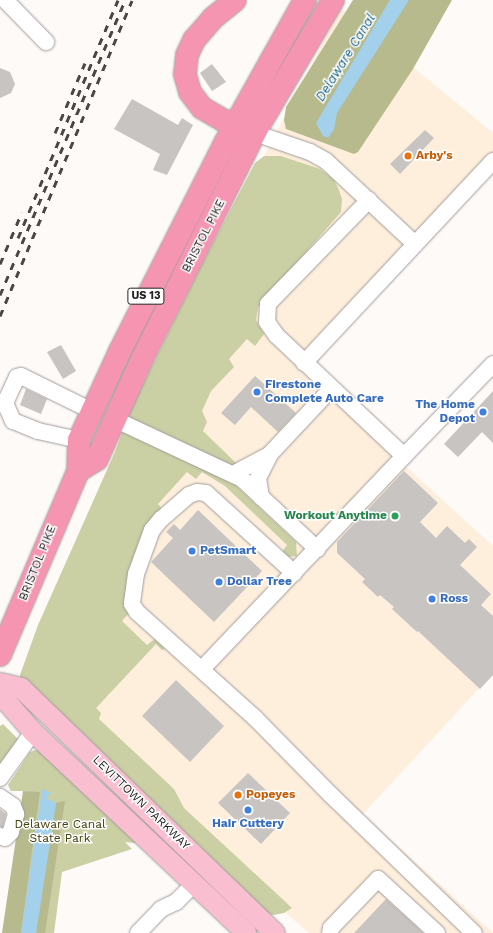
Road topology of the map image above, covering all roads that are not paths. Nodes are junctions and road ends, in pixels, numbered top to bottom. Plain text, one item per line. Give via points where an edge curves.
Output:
1 (5, 0) edge
2 (235, 0) edge
3 (305, 0) edge
4 (333, 0) edge
5 (46, 42) dead end
6 (245, 130) junction
7 (493, 161) edge
8 (369, 200) junction
9 (415, 244) junction
10 (304, 363) junction
11 (493, 364) edge
12 (331, 389) junction
13 (92, 411) junction
14 (114, 419) junction
15 (79, 440) junction
16 (270, 454) junction
17 (404, 456) junction
18 (78, 471) junction
19 (233, 474) junction
20 (261, 497) junction
21 (317, 550) junction
22 (294, 573) junction
23 (0, 655) edge
24 (202, 669) junction
25 (0, 683) edge
26 (0, 694) edge
27 (40, 739) junction
28 (0, 778) edge
29 (0, 797) edge
30 (0, 836) edge
31 (194, 884) junction
32 (458, 917) junction
33 (138, 933) edge
34 (246, 933) edge
35 (275, 933) edge
36 (330, 933) edge
37 (437, 933) edge
38 (441, 933) edge
39 (474, 933) edge

1 - 5 lane
2 - 6 highway via 205,25 194,40 187,55 185,74 190,92 202,108
3 - 6 highway, BRISTOL PIKE / US 13
4 - 6 highway, BRISTOL PIKE / US 13
6 - 8 lane via 319,156
6 - 13 highway, BRISTOL PIKE / US 13 via 150,289
6 - 14 highway, BRISTOL PIKE / US 13
7 - 9 lane
8 - 9 lane
8 - 10 lane via 268,304 267,322 276,335
9 - 10 lane
10 - 12 lane
11 - 17 lane
12 - 16 lane
12 - 17 lane
13 - 15 highway, BRISTOL PIKE / US 13
13 - 15 lane via 21,376 17,377 4,403 13,421 38,431
14 - 18 highway, BRISTOL PIKE / US 13 via 97,459
14 - 19 lane
15 - 18 highway, BRISTOL PIKE / US 13
16 - 19 lane
16 - 20 lane via 258,478
17 - 21 lane
18 - 23 highway, BRISTOL PIKE / US 13
19 - 20 lane
20 - 21 lane
21 - 22 lane
22 - 24 lane
22 - 24 lane via 206,493 197,492 189,495 161,519 145,545 136,574 132,604 137,612
24 - 32 lane via 261,723
25 - 35 main road, LEVITTOWN PARKWAY via 21,688
26 - 27 main road, LEVITTOWN PARKWAY
27 - 28 lane via 15,759
27 - 31 main road, LEVITTOWN PARKWAY
29 - 30 lane via 13,806 16,814 11,832 5,838
31 - 33 lane via 176,902 161,909
31 - 34 main road, LEVITTOWN PARKWAY
32 - 38 lane
32 - 39 lane
36 - 37 lane via 331,928 378,879

